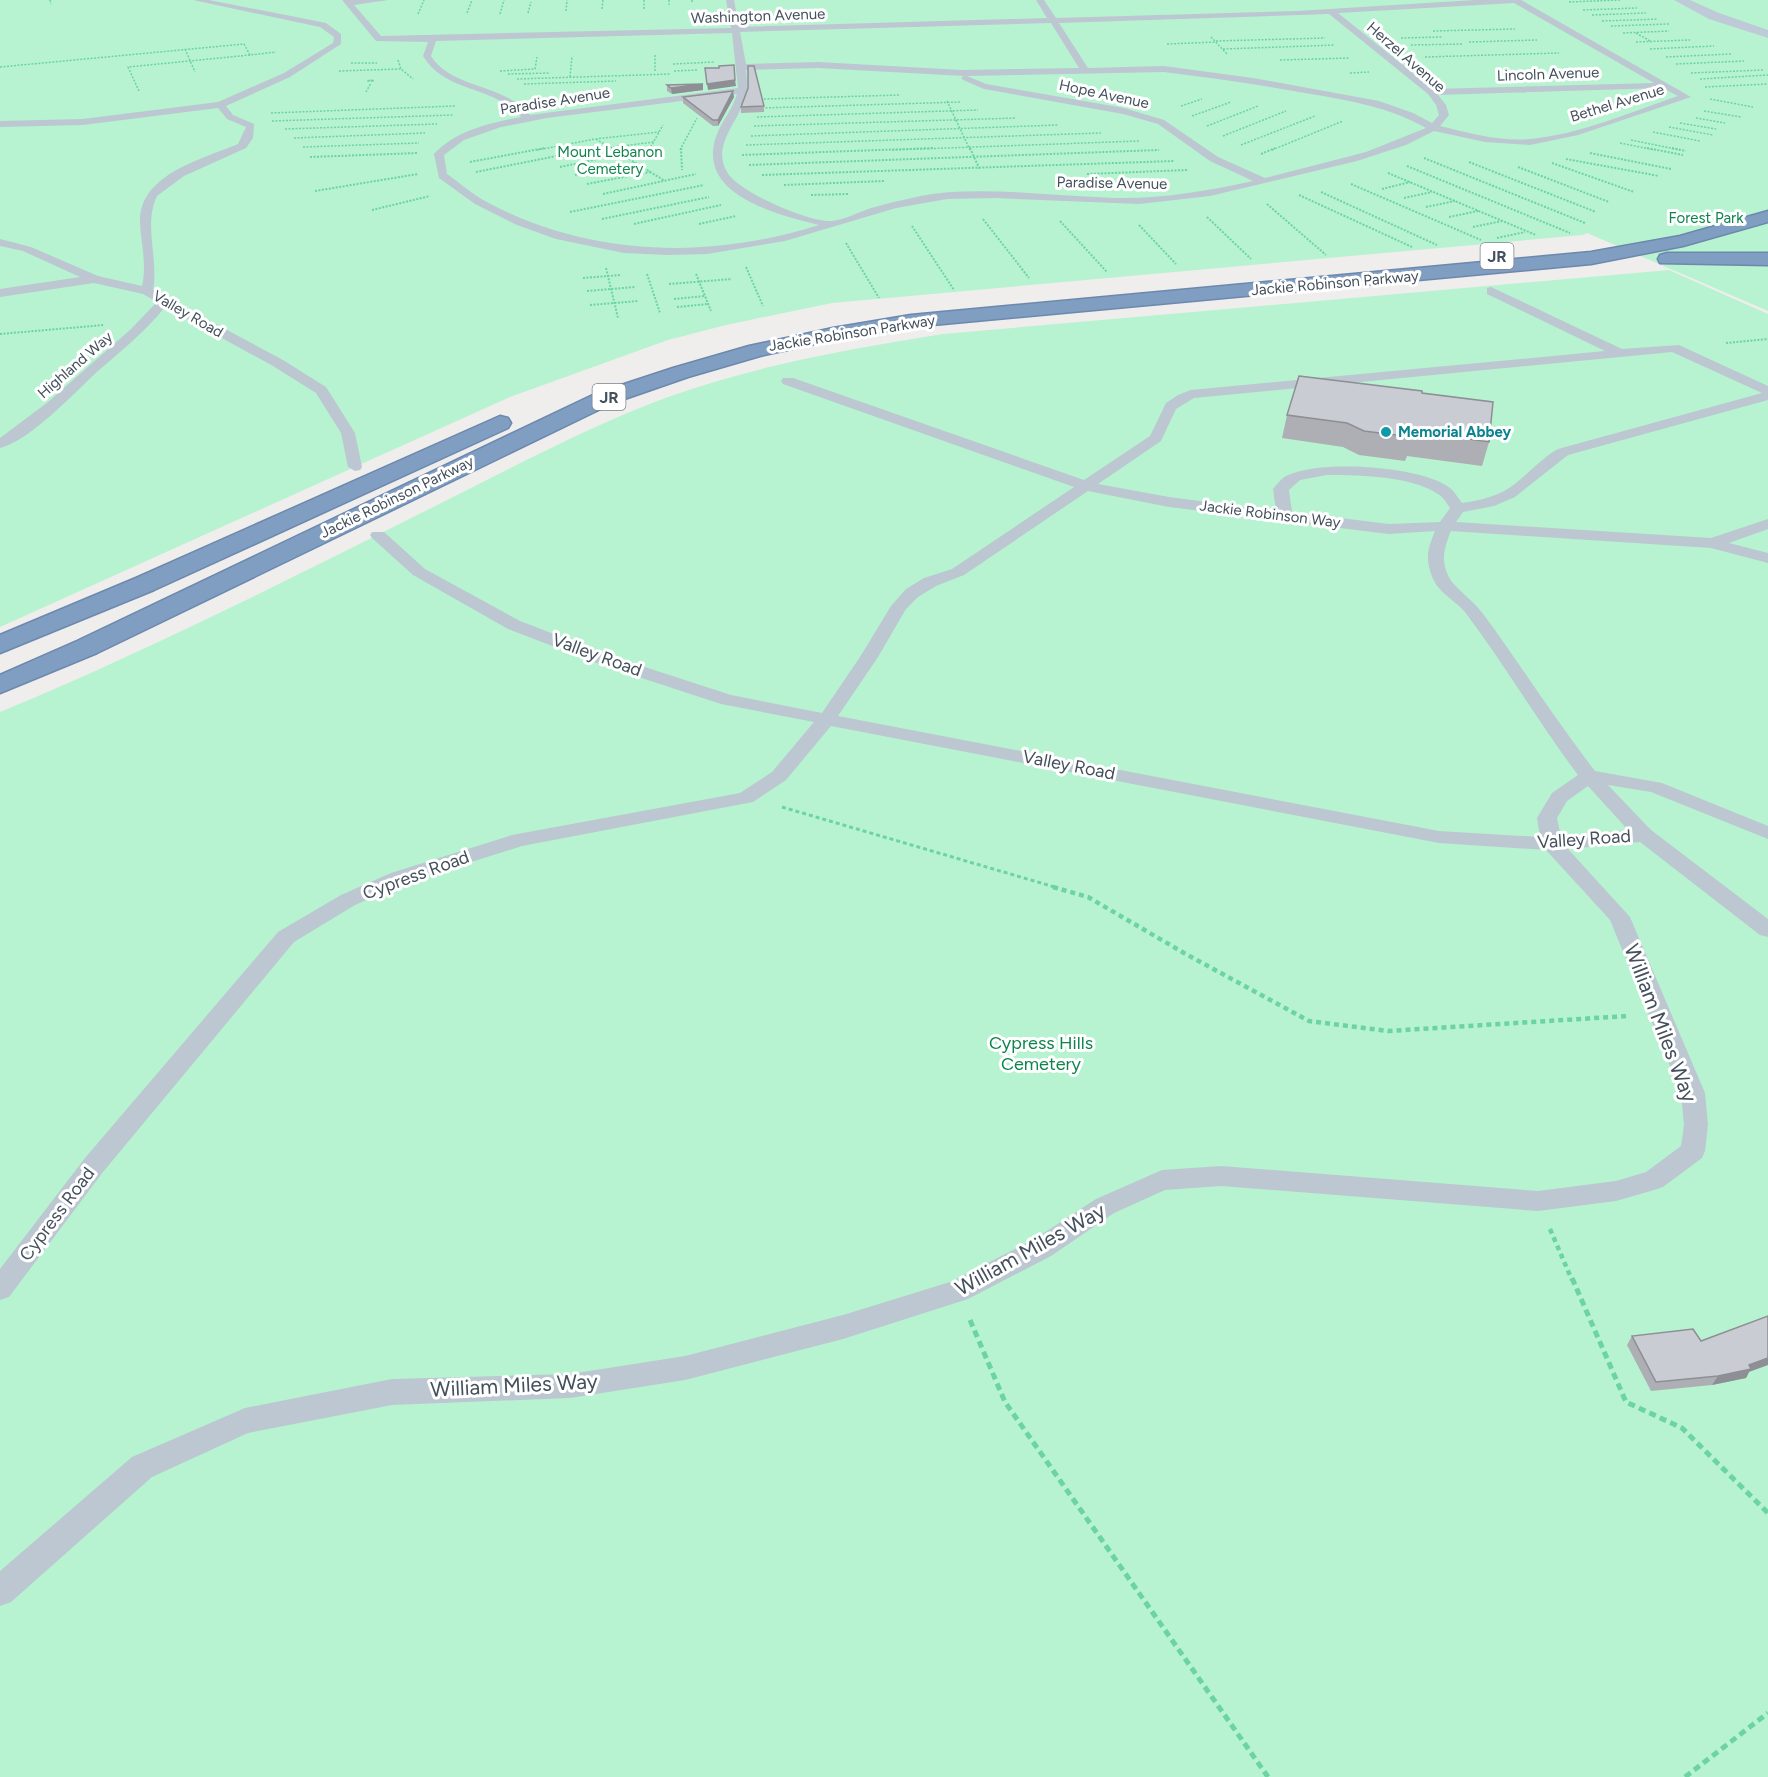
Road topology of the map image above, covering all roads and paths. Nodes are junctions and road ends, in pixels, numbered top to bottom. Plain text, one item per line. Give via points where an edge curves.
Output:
1 (50, 0) edge
2 (198, 0) edge
3 (384, 0) edge
4 (424, 0) edge
5 (472, 0) edge
6 (504, 0) edge
7 (567, 0) edge
8 (603, 0) edge
9 (644, 0) edge
10 (669, 0) edge
11 (730, 0) edge
12 (1040, 0) edge
13 (1620, 0) edge
14 (1680, 0) edge
15 (531, 1) edge
16 (347, 2) edge
17 (1518, 2) edge
18 (51, 4) dead end
19 (1180, 4) dead end
20 (1271, 4) dead end
21 (669, 5) dead end
22 (1637, 8) dead end
23 (602, 9) dead end
24 (644, 10) dead end
25 (1332, 12) junction
26 (1297, 13) junction
27 (1646, 13) dead end
28 (418, 14) dead end
29 (467, 14) dead end
30 (566, 15) dead end
31 (1542, 15) junction
32 (527, 16) dead end
33 (1192, 17) junction
34 (499, 18) dead end
35 (1658, 18) dead end
36 (1054, 21) junction
37 (1669, 24) dead end
38 (1562, 26) junction
39 (734, 30) junction
40 (1426, 31) dead end
41 (1669, 31) dead end
42 (1618, 33) dead end
43 (1635, 33) junction
44 (1768, 34) edge
45 (1362, 37) junction
46 (1582, 38) junction
47 (433, 39) junction
48 (1690, 40) dead end
49 (1215, 41) junction
50 (1652, 41) junction
51 (1469, 42) dead end
52 (1635, 42) dead end
53 (1463, 44) dead end
54 (1373, 45) junction
55 (333, 46) junction
56 (1714, 46) dead end
57 (185, 49) junction
58 (1222, 49) junction
59 (1606, 52) junction
60 (1731, 54) dead end
61 (250, 55) junction
62 (537, 56) dead end
63 (1388, 57) junction
64 (1620, 59) junction
65 (1279, 60) dead end
66 (190, 61) junction
67 (1744, 61) dead end
68 (346, 63) dead end
69 (378, 63) dead end
70 (673, 64) dead end
71 (740, 64) junction
72 (1632, 66) junction
73 (0, 67) edge
74 (128, 67) dead end
75 (401, 69) dead end
76 (1085, 70) junction
77 (1763, 70) dead end
78 (333, 71) dead end
79 (500, 71) dead end
80 (933, 71) junction
81 (195, 72) dead end
82 (962, 73) junction
83 (671, 74) dead end
84 (1648, 75) junction
85 (1768, 75) edge
86 (513, 79) dead end
87 (371, 80) dead end
88 (618, 81) dead end
89 (1252, 81) junction
90 (1768, 84) edge
91 (470, 85) junction
92 (1277, 86) junction
93 (1669, 87) junction
94 (1301, 90) junction
95 (366, 92) dead end
96 (1431, 92) junction
97 (1330, 94) junction
98 (910, 95) dead end
99 (1358, 99) junction
100 (948, 102) junction
101 (970, 102) dead end
102 (220, 105) junction
103 (1382, 105) junction
104 (456, 106) dead end
105 (1754, 107) dead end
106 (702, 110) edge
107 (986, 110) dead end
108 (952, 111) junction
109 (269, 113) dead end
110 (554, 114) junction
111 (463, 115) dead end
112 (527, 118) junction
113 (1015, 118) dead end
114 (956, 120) junction
115 (271, 121) dead end
116 (665, 122) dead end
117 (0, 124) edge
118 (438, 124) dead end
119 (1066, 125) dead end
120 (1166, 125) junction
121 (960, 128) junction
122 (1433, 128) junction
123 (285, 129) dead end
124 (477, 132) junction
125 (659, 132) junction
126 (1104, 133) dead end
127 (1569, 134) junction
128 (964, 137) junction
129 (1184, 137) junction
130 (294, 138) dead end
131 (595, 138) junction
132 (727, 140) junction
133 (453, 142) junction
134 (654, 142) junction
135 (608, 146) junction
136 (1395, 146) junction
137 (303, 147) dead end
138 (969, 147) junction
139 (1199, 147) junction
140 (440, 152) junction
141 (1376, 153) junction
142 (1589, 153) dead end
143 (622, 154) junction
144 (1683, 155) dead end
145 (310, 157) dead end
146 (974, 157) junction
147 (1556, 157) dead end
148 (1212, 158) junction
149 (1354, 159) junction
150 (1467, 161) dead end
151 (636, 163) junction
152 (1551, 163) dead end
153 (560, 167) dead end
154 (1230, 167) junction
155 (979, 168) junction
156 (1317, 169) junction
157 (1671, 169) dead end
158 (682, 170) dead end
159 (439, 172) junction
160 (651, 172) junction
161 (575, 175) dead end
162 (1288, 176) junction
163 (1659, 176) dead end
164 (665, 181) junction
165 (1265, 182) junction
166 (1410, 182) junction
167 (587, 184) dead end
168 (1245, 186) junction
169 (457, 189) junction
170 (1382, 189) dead end
171 (315, 191) dead end
172 (739, 191) junction
173 (1432, 192) junction
174 (1634, 192) dead end
175 (603, 194) dead end
176 (992, 195) junction
177 (1004, 195) junction
178 (753, 198) junction
179 (1186, 198) junction
180 (1404, 198) dead end
181 (1768, 200) edge
182 (1115, 201) junction
183 (1455, 201) junction
184 (899, 205) junction
185 (1426, 207) dead end
186 (372, 210) dead end
187 (1478, 211) junction
188 (1596, 212) dead end
189 (1768, 216) edge
190 (1056, 217) dead end
191 (1449, 217) dead end
192 (598, 219) dead end
193 (1502, 221) junction
194 (519, 222) junction
195 (1585, 223) dead end
196 (630, 225) dead end
197 (828, 225) junction
198 (1473, 228) dead end
199 (1526, 231) junction
200 (1574, 234) dead end
201 (1497, 238) dead end
202 (1544, 239) dead end
203 (0, 242) edge
204 (1489, 244) dead end
205 (1438, 245) dead end
206 (597, 247) junction
207 (738, 247) junction
208 (639, 250) junction
209 (1418, 250) dead end
210 (687, 251) junction
211 (1326, 255) dead end
212 (1251, 259) dead end
213 (1768, 259) edge
214 (1176, 264) dead end
215 (1485, 269) junction
216 (1107, 272) dead end
217 (631, 274) dead end
218 (608, 276) junction
219 (583, 278) dead end
220 (1029, 278) dead end
221 (94, 279) junction
222 (732, 279) dead end
223 (699, 282) junction
224 (669, 285) dead end
225 (635, 287) dead end
226 (611, 289) junction
227 (147, 291) junction
228 (587, 291) dead end
229 (1491, 291) dead end
230 (955, 292) dead end
231 (0, 294) edge
232 (705, 296) junction
233 (674, 298) dead end
234 (879, 298) dead end
235 (164, 301) junction
236 (638, 301) dead end
237 (614, 303) junction
238 (708, 304) junction
239 (590, 305) dead end
240 (763, 306) dead end
241 (677, 307) dead end
242 (711, 311) dead end
243 (660, 313) dead end
244 (618, 318) dead end
245 (147, 321) junction
246 (0, 334) edge
247 (1621, 353) junction
248 (788, 381) dead end
249 (1768, 391) edge
250 (568, 393) dead end
251 (1768, 396) edge
252 (514, 417) dead end
253 (0, 444) edge
254 (355, 467) dead end
255 (1086, 486) junction
256 (1458, 508) junction
257 (1285, 516) junction
258 (1768, 524) edge
259 (1445, 526) junction
260 (378, 535) dead end
261 (1712, 543) junction
262 (1768, 558) edge
263 (0, 645) edge
264 (0, 685) edge
265 (827, 719) junction
266 (1589, 776) junction
267 (746, 798) junction
268 (1768, 833) edge
269 (1644, 836) junction
270 (1552, 844) junction
271 (1768, 930) edge
272 (1660, 1014) junction
273 (1538, 1201) junction
274 (0, 1289) edge
275 (958, 1292) junction
276 (1768, 1513) edge
277 (0, 1590) edge
278 (1768, 1713) edge
279 (1268, 1777) edge
280 (1685, 1777) edge

1 - 18 path
2 - 55 lane via 323,25 338,36
3 - 16 lane
4 - 28 path
5 - 29 path
6 - 34 path
7 - 30 path
8 - 23 path
9 - 24 path
10 - 21 path
11 - 39 lane
12 - 36 lane
13 - 17 path
14 - 44 street
15 - 32 path
16 - 47 lane, Washington Avenue via 379,39
17 - 25 lane, Washington Avenue
17 - 31 lane, Bethel Avenue
19 - 33 lane
20 - 26 lane
22 - 31 path
25 - 26 lane, Washington Avenue
25 - 45 lane, Herzel Avenue
26 - 33 lane, Washington Avenue
27 - 31 path
31 - 38 lane, Bethel Avenue
33 - 36 lane, Washington Avenue
33 - 49 path
35 - 38 path
36 - 39 lane, Washington Avenue
36 - 76 lane
37 - 38 path
38 - 40 path
38 - 46 lane, Bethel Avenue
39 - 47 lane, Washington Avenue
39 - 71 lane
41 - 43 path
42 - 43 path
43 - 50 path
45 - 49 path
45 - 54 lane, Herzel Avenue
46 - 51 path
46 - 59 lane, Bethel Avenue
47 - 91 lane via 428,56 432,67
48 - 50 path
49 - 58 path
50 - 52 path
53 - 54 path
54 - 58 path
54 - 63 lane, Herzel Avenue
55 - 61 path
55 - 102 lane via 287,75
56 - 59 path
57 - 61 path via 244,44
57 - 66 path
57 - 73 path
58 - 89 path
59 - 63 path
59 - 64 lane, Bethel Avenue
60 - 64 path
61 - 66 path
62 - 79 path via 535,69
63 - 65 path
63 - 96 lane, Herzel Avenue
64 - 72 lane, Bethel Avenue
66 - 74 path
66 - 81 path
67 - 72 path
68 - 69 path
70 - 71 path
71 - 80 lane
71 - 132 lane
72 - 84 lane, Bethel Avenue
75 - 78 path
76 - 82 lane
76 - 89 lane via 1164,69
77 - 84 path
80 - 82 lane
80 - 100 path
82 - 120 lane, Hope Avenue via 984,86 1124,111
83 - 86 path
84 - 93 lane, Bethel Avenue
85 - 93 path
87 - 95 path
88 - 91 path
89 - 92 lane
90 - 93 path
91 - 112 lane via 502,96
92 - 94 lane
92 - 120 path
93 - 96 lane, Lincoln Avenue
93 - 105 path
93 - 127 lane, Bethel Avenue via 1686,97
94 - 97 lane
94 - 129 path
96 - 122 lane, Herzel Avenue via 1444,115
97 - 99 lane
97 - 139 path
98 - 132 path
99 - 103 lane
99 - 148 path
100 - 101 path
100 - 108 path
100 - 132 path
102 - 117 lane via 83,122
102 - 227 lane, Valley Road via 230,117 251,126 248,138 242,146 177,175 153,192 147,202 152,272
103 - 122 lane
103 - 154 path
104 - 109 path
106 - 158 path via 680,150
107 - 108 path
108 - 114 path
108 - 132 path
110 - 112 lane, Paradise Avenue
110 - 131 path
110 - 132 lane, Paradise Avenue via 676,101
111 - 115 path
112 - 124 lane, Paradise Avenue
113 - 114 path
114 - 121 path
114 - 132 path
116 - 125 path
118 - 123 path
119 - 121 path
120 - 129 lane, Hope Avenue
121 - 128 path
121 - 132 path
122 - 127 lane, Bethel Avenue via 1485,139 1530,142
122 - 136 lane, Paradise Avenue
124 - 130 path
124 - 133 lane, Paradise Avenue
125 - 131 path
125 - 134 path
126 - 128 path
127 - 144 path
128 - 132 path
128 - 138 path
129 - 138 path
129 - 139 lane, Hope Avenue
131 - 135 path
131 - 159 path
132 - 138 path
132 - 146 path
132 - 155 path
132 - 164 path
132 - 172 lane
132 - 194 path
133 - 137 path
133 - 140 lane, Paradise Avenue
134 - 135 path
134 - 143 path via 649,150
135 - 143 path
135 - 159 path
136 - 141 lane, Paradise Avenue
136 - 195 path
138 - 146 path
139 - 146 path
139 - 148 lane, Hope Avenue
140 - 145 path
140 - 159 lane via 436,162
141 - 149 lane, Paradise Avenue
141 - 200 path
142 - 157 path
143 - 151 path
143 - 153 path
146 - 155 path
147 - 163 path
148 - 154 lane, Hope Avenue
148 - 155 path
149 - 156 lane, Paradise Avenue
149 - 166 path
150 - 188 path
151 - 160 path
151 - 161 path
152 - 174 path
154 - 165 lane, Hope Avenue
155 - 176 path
156 - 162 lane, Paradise Avenue
156 - 204 path
159 - 169 lane, Paradise Avenue
159 - 171 path
160 - 164 path
160 - 167 path
162 - 165 lane, Paradise Avenue
162 - 205 path
164 - 175 path
165 - 168 lane, Paradise Avenue
165 - 209 path
166 - 170 path
166 - 173 path
168 - 179 lane, Paradise Avenue
168 - 211 path
169 - 186 path
169 - 194 lane, Paradise Avenue
172 - 178 lane
172 - 192 path
173 - 180 path
173 - 183 path
176 - 177 lane, Paradise Avenue
176 - 184 lane, Paradise Avenue via 925,199
177 - 182 lane, Paradise Avenue
177 - 220 path via 1001,201 981,208 979,213
178 - 196 path
178 - 197 lane
179 - 182 lane, Paradise Avenue
179 - 212 path
181 - 250 highway, Jackie Robinson Parkway / JR via 1704,223 1564,249 843,316 705,346
182 - 214 path
183 - 185 path
183 - 187 path
184 - 197 lane, Paradise Avenue
184 - 230 path
187 - 191 path
187 - 193 path
189 - 215 highway, Jackie Robinson Parkway / JR via 1625,254
190 - 216 path
193 - 198 path
193 - 199 path
194 - 206 lane, Paradise Avenue via 543,233
197 - 207 lane, Paradise Avenue
197 - 234 path via 840,232
199 - 201 path
199 - 202 path
203 - 221 lane via 27,249
206 - 208 lane, Paradise Avenue
206 - 218 path
207 - 210 lane, Paradise Avenue
207 - 240 path
208 - 210 lane, Paradise Avenue
208 - 243 path
210 - 223 path
213 - 215 highway via 1681,258
215 - 264 highway, Jackie Robinson Parkway / JR via 921,320 738,354 597,402 98,642
217 - 218 path
218 - 219 path
218 - 226 path
221 - 227 lane
221 - 231 lane
222 - 223 path
223 - 224 path
223 - 232 path
225 - 226 path
226 - 228 path
226 - 237 path
227 - 235 lane, Valley Road
229 - 247 lane
232 - 233 path
232 - 238 path
235 - 245 lane, Highland Way
235 - 254 lane, Valley Road via 321,390 348,433
236 - 237 path
237 - 239 path
237 - 244 path
238 - 241 path
238 - 242 path
245 - 246 path
245 - 253 lane, Highland Way via 44,415
247 - 249 lane, Cypress Road via 1674,348
247 - 255 lane, Cypress Road via 1191,394 1169,406 1156,438
248 - 255 lane, Jackie Robinson Way
251 - 256 lane via 1563,452 1546,461 1514,491 1489,503
252 - 263 highway, Jackie Robinson Parkway via 145,584
255 - 257 lane, Jackie Robinson Way via 1169,502
255 - 265 lane, Cypress Road via 958,572 912,593 899,606
256 - 257 lane via 1445,491 1410,478 1365,471 1326,471 1295,477 1281,489
256 - 259 lane
257 - 259 lane, Jackie Robinson Way via 1389,529
258 - 261 lane
259 - 261 lane, Jackie Robinson Way
259 - 266 lane via 1434,554 1442,581 1469,606
260 - 265 lane, Valley Road via 418,572 514,625 727,700
261 - 262 lane, Jackie Robinson Way
265 - 267 lane, Cypress Road via 779,776
265 - 270 lane, Valley Road via 1439,837
266 - 268 lane via 1655,787
266 - 269 lane
266 - 270 lane via 1559,797 1547,818
267 - 272 path via 823,817 1088,897 1308,1020 1388,1031
267 - 274 lane, Cypress Road via 519,840 398,878 348,900 286,937 94,1165
269 - 270 lane, Valley Road
269 - 271 lane, Valley Road
270 - 272 lane, William Miles Way via 1619,917
272 - 273 lane, William Miles Way via 1693,1093 1694,1151 1654,1180 1616,1191
273 - 275 lane, William Miles Way via 1221,1176 1162,1180 1105,1206 1042,1248
273 - 276 path via 1626,1402 1682,1428
275 - 277 lane, William Miles Way via 685,1368 570,1386 392,1392 245,1421 142,1467
275 - 279 path via 1005,1402
278 - 280 path

